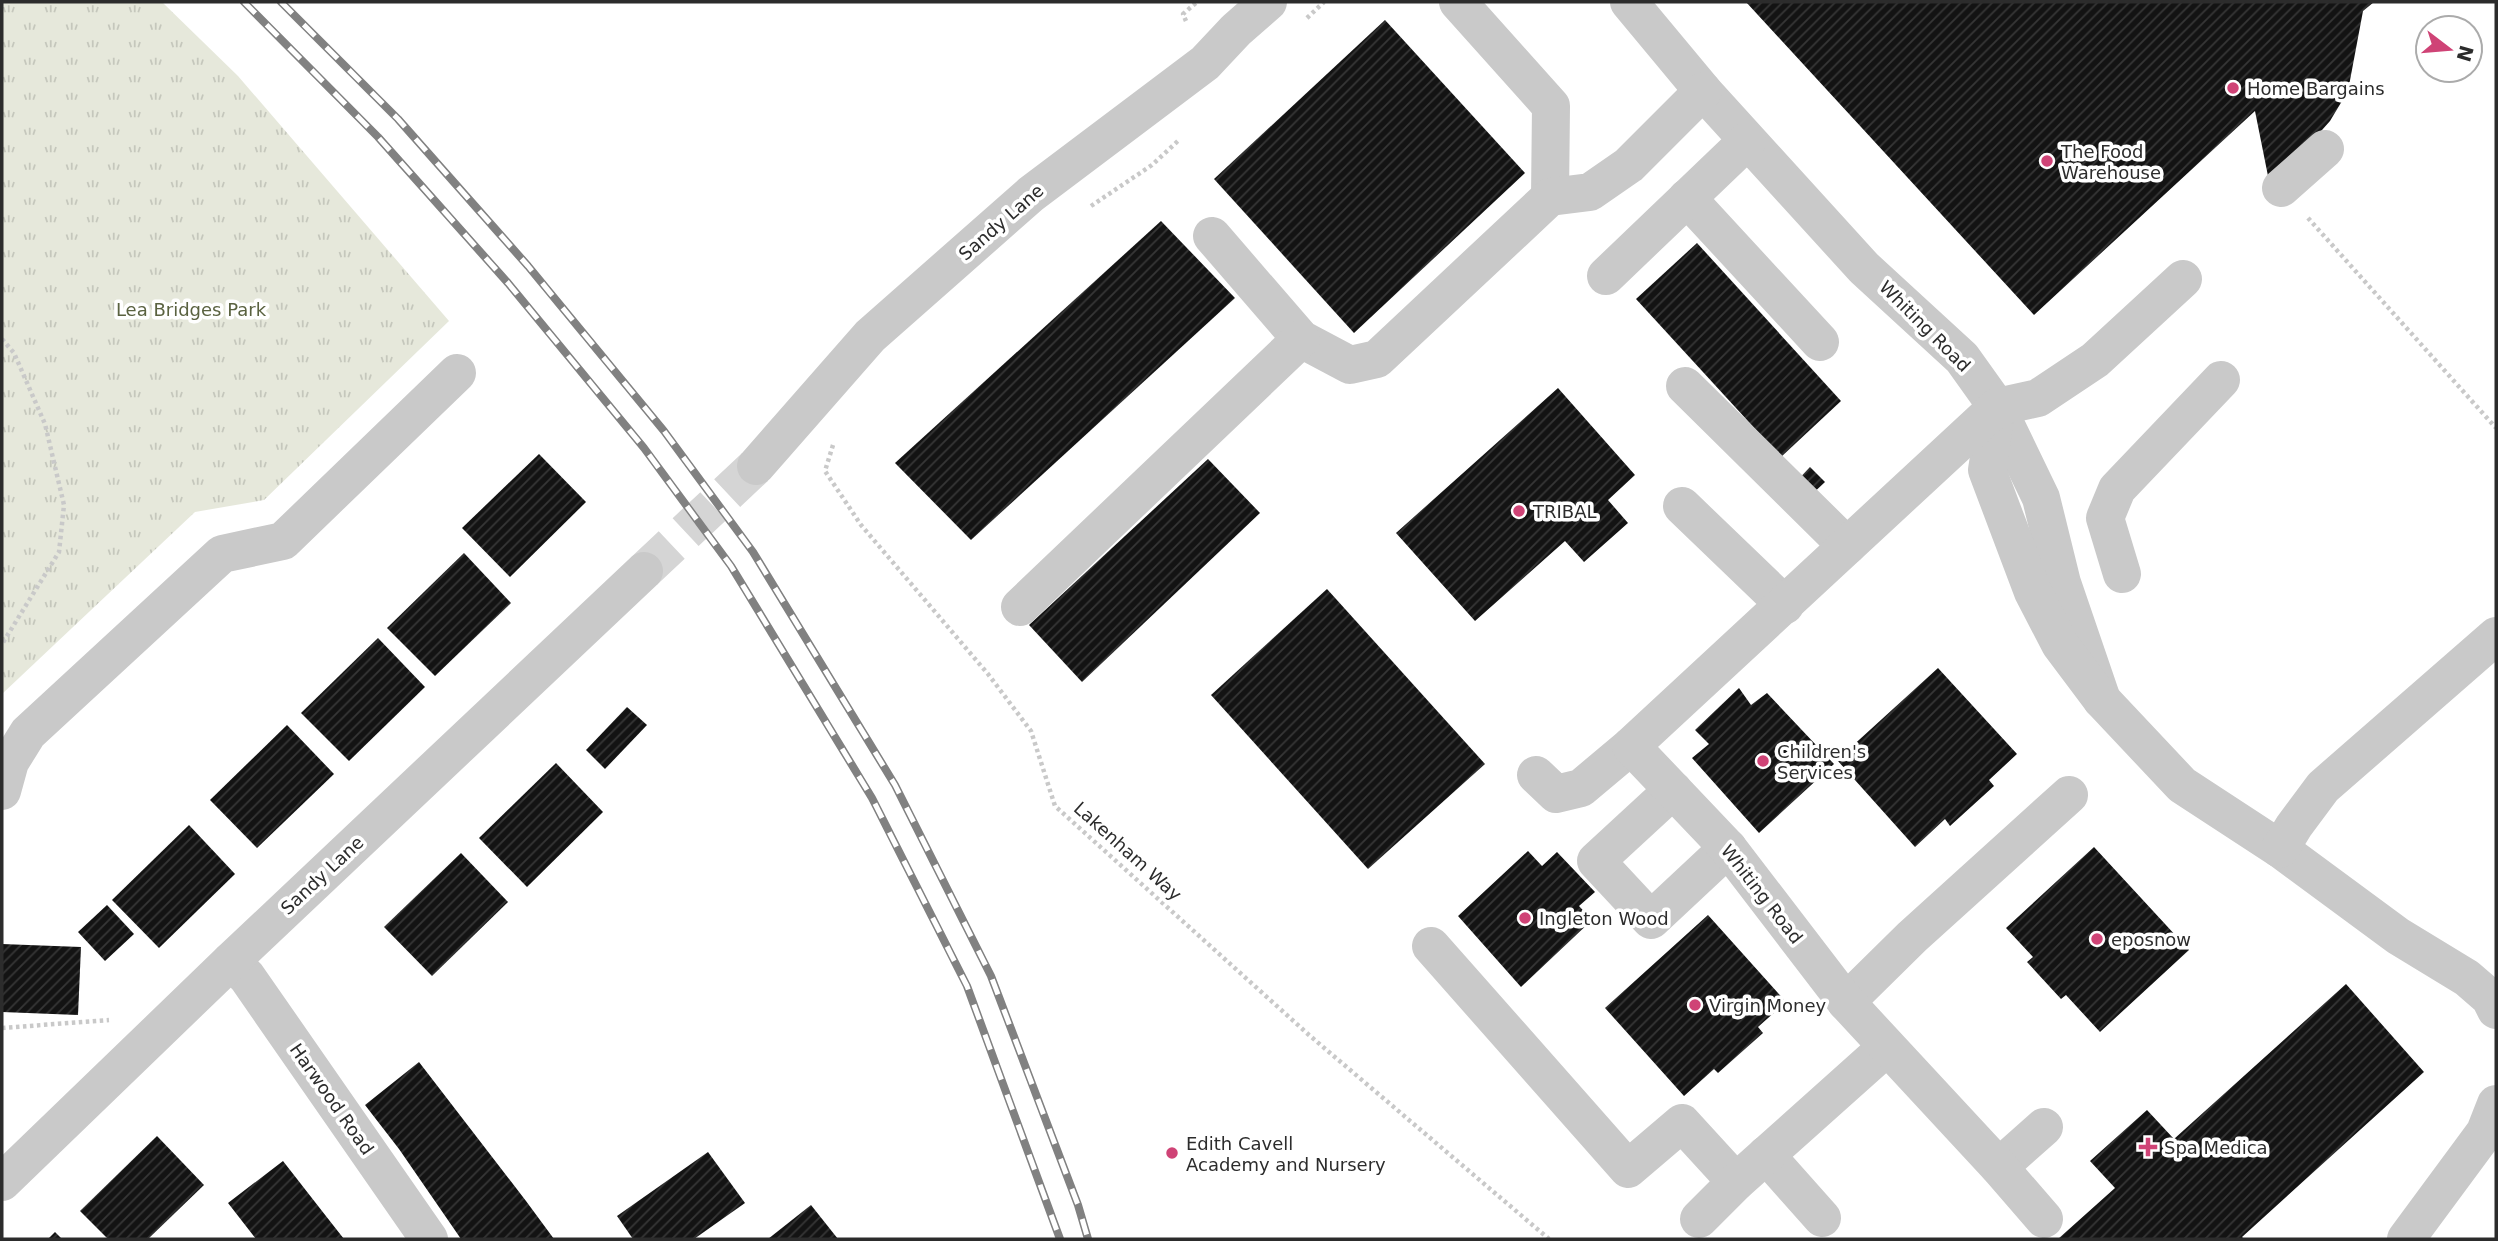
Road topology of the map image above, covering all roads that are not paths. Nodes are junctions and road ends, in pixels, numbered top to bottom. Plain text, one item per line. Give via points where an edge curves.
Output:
1 (1268, 2) edge
2 (1458, 2) edge
3 (1629, 2) edge
4 (1703, 91) junction
5 (1748, 141) junction
6 (2325, 149) dead end
7 (2281, 188) road end
8 (1550, 197) junction
9 (1687, 198) junction
10 (1212, 236) dead end
11 (1606, 276) dead end
12 (2183, 279) dead end
13 (1301, 339) junction
14 (1820, 342) dead end
15 (457, 373) dead end
16 (2221, 380) dead end
17 (1685, 386) dead end
18 (1997, 407) junction
19 (756, 466) tunnel mouth
20 (1682, 506) dead end
21 (1847, 546) junction
22 (644, 571) tunnel mouth
23 (2122, 574) dead end
24 (1784, 605) junction
25 (1020, 607) dead end
26 (2496, 636) edge
27 (1631, 746) junction
28 (1546, 784) dead end
29 (1673, 790) junction
30 (2, 791) edge
31 (2069, 795) dead end
32 (1728, 848) junction
33 (2280, 849) junction
34 (1431, 946) dead end
35 (231, 961) junction
36 (1846, 1002) junction
37 (2496, 1010) edge
38 (1887, 1047) junction
39 (2496, 1104) edge
40 (2044, 1127) dead end
41 (1766, 1155) junction
42 (1999, 1167) junction
43 (4, 1175) edge
44 (1736, 1182) junction
45 (1822, 1218) dead end
46 (1699, 1219) dead end
47 (2044, 1219) dead end
48 (429, 1239) edge
49 (2406, 1239) edge

1 - 19 street, Sandy Lane via 1205,63 1031,194 870,336
2 - 8 street via 1551,106
3 - 4 street, Whiting Road
4 - 5 street, Whiting Road
4 - 8 street via 1629,165 1590,192
5 - 9 street
5 - 18 street, Whiting Road via 1864,268 1962,358
6 - 7 street
8 - 13 street via 1377,359 1350,365
9 - 11 street
9 - 14 street
10 - 13 street
12 - 18 street via 2095,360 2038,398
13 - 25 street
15 - 30 street via 283,541 222,554 28,733 10,762
16 - 23 street via 2117,489 2105,518
17 - 21 street
18 - 21 street
18 - 33 street via 1987,470 2033,592 2060,644 2102,700 2182,785
20 - 24 street
21 - 24 street
22 - 35 street, Sandy Lane
24 - 27 street
26 - 33 street via 2323,787
27 - 28 street via 1581,788
27 - 29 street, Whiting Road
29 - 32 street, Whiting Road
29 - 32 street via 1596,861 1651,920
31 - 36 street
32 - 36 street, Whiting Road
33 - 37 street via 2398,936 2467,978 2490,998
34 - 44 street via 1628,1169 1682,1123
35 - 43 street, Sandy Lane
35 - 48 street, Harwood Road via 247,977
36 - 38 street, Whiting Road
38 - 41 street
38 - 42 street, Whiting Road
39 - 49 street via 2485,1132
40 - 42 street
41 - 44 street
41 - 45 street
42 - 47 street, Whiting Road
44 - 46 street

